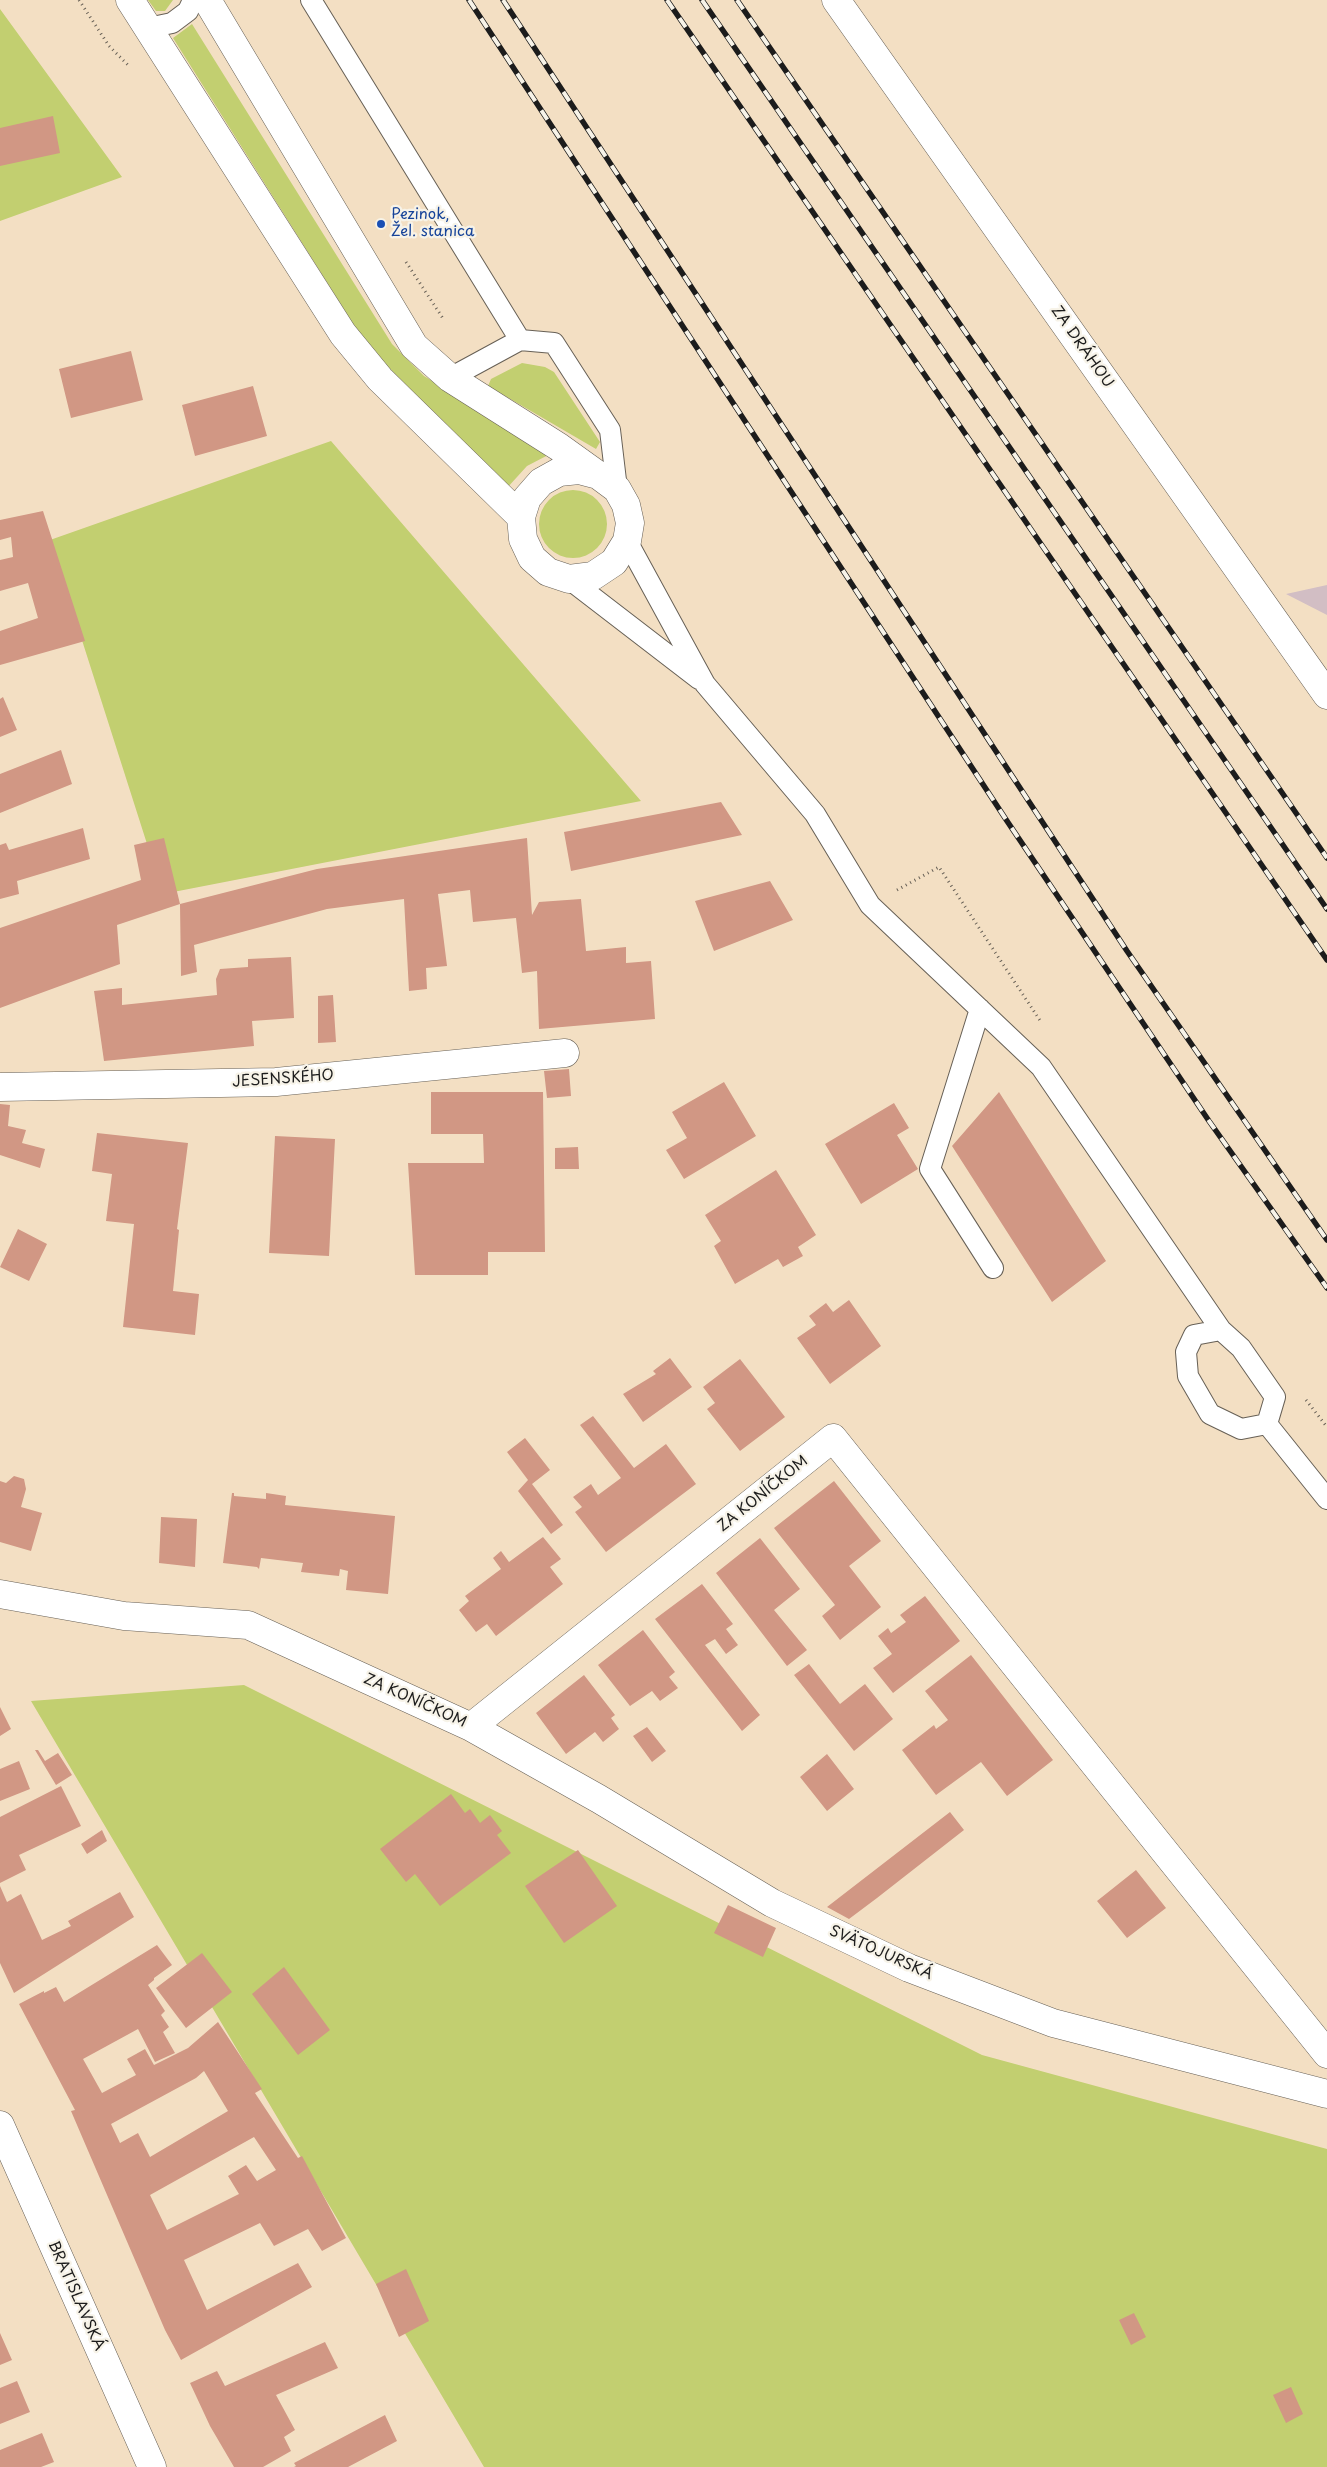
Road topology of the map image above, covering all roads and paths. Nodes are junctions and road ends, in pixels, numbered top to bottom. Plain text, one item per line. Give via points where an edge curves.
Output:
1 (130, 0) edge
2 (193, 0) edge
3 (207, 0) edge
4 (311, 0) edge
5 (836, 0) edge
6 (148, 28) junction
7 (520, 340) junction
8 (450, 378) junction
9 (608, 482) junction
10 (521, 517) junction
11 (627, 541) junction
12 (569, 579) junction
13 (704, 684) junction
14 (1327, 695) edge
15 (980, 1009) junction
16 (565, 1053) dead end
17 (0, 1087) edge
18 (993, 1268) dead end
19 (1221, 1330) junction
20 (1267, 1424) junction
21 (1327, 1499) edge
22 (0, 1594) edge
23 (471, 1727) junction
24 (1327, 2054) edge
25 (1327, 2094) edge
26 (0, 2125) edge
27 (152, 2467) edge

1 - 6 street
2 - 6 lane via 188,11 172,22
3 - 8 street via 414,346
4 - 7 lane
5 - 14 street, ZA DRÁHOU
6 - 10 street via 343,334 380,379
7 - 8 lane
7 - 9 lane via 554,343 610,430
8 - 9 street
9 - 10 street via 578,470 559,472 541,482 527,498
9 - 11 street via 626,505 630,523
10 - 12 street via 523,539 532,558 548,572
11 - 12 street via 614,562 593,576
11 - 13 lane
12 - 13 lane
13 - 15 lane via 815,814 870,905
15 - 18 lane via 930,1169
15 - 19 lane via 1041,1067
16 - 17 street, JESENSKÉHO via 276,1082
19 - 20 lane via 1241,1348 1275,1397
19 - 20 lane via 1194,1335 1186,1352 1188,1376 1210,1414 1241,1429
20 - 21 lane
22 - 23 street, ZA KONÍČKOM via 124,1616 248,1624
23 - 24 street, ZA KONÍČKOM via 833,1438
23 - 25 street, SVÄTOJURSKÁ via 772,1903 909,1968 1053,2022
26 - 27 street, BRATISLAVSKÁ

